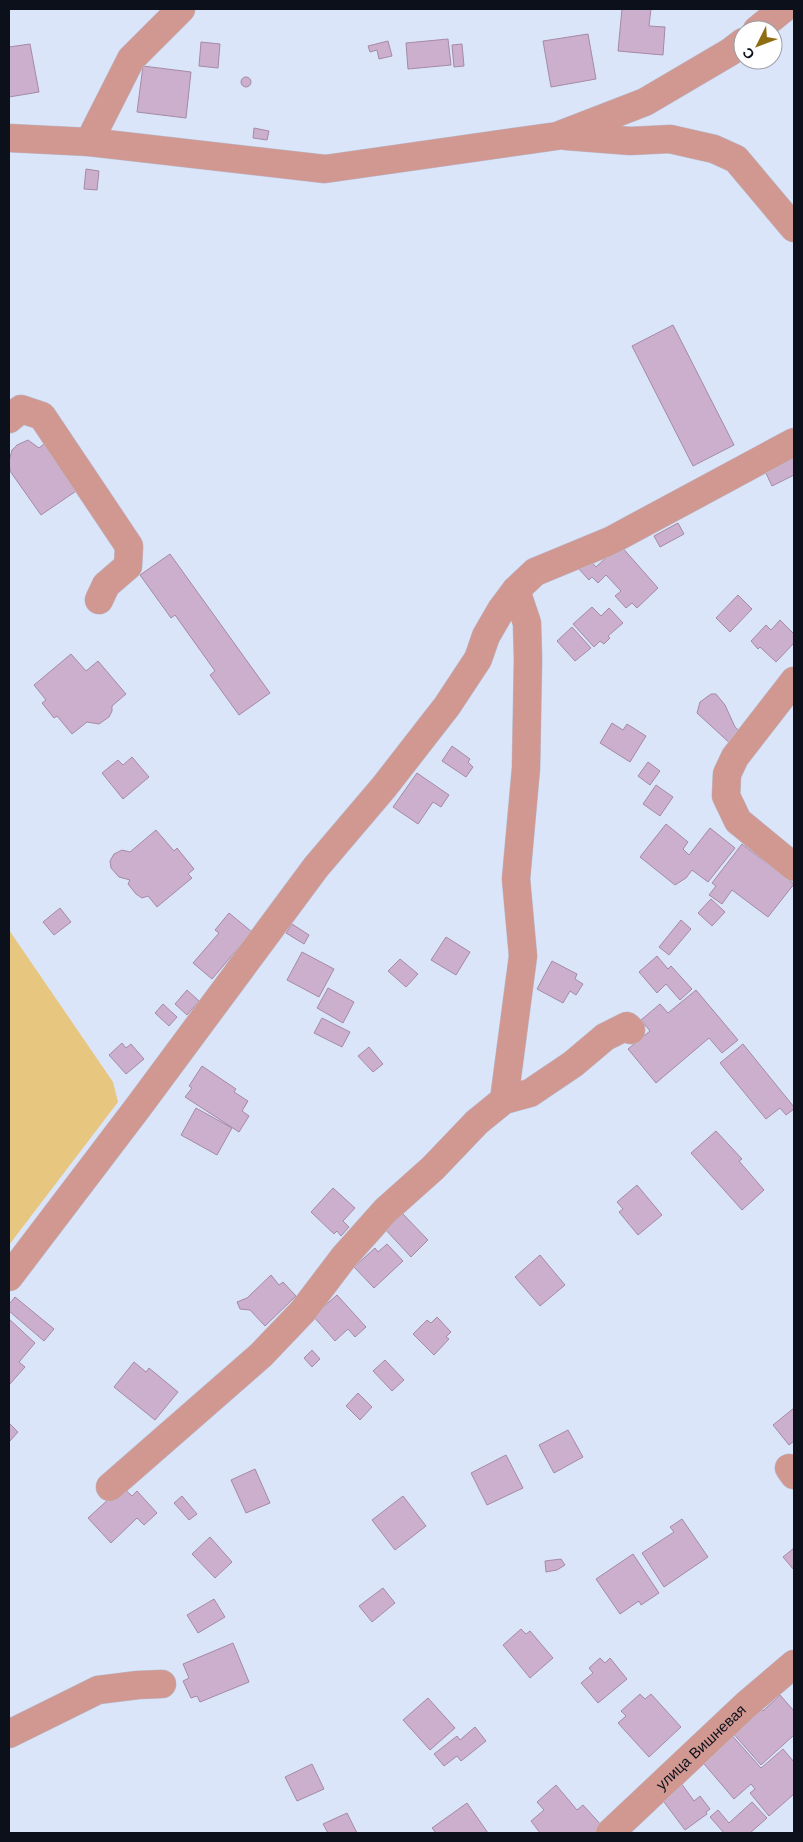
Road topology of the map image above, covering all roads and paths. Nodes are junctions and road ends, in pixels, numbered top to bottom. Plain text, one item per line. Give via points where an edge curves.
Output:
1 (181, 9) edge
2 (783, 9) edge
3 (769, 20) edge
4 (733, 50) edge
5 (557, 136) junction
6 (9, 138) edge
7 (89, 142) junction
8 (794, 228) edge
9 (9, 418) edge
10 (794, 442) edge
11 (516, 590) junction
12 (99, 600) dead end
13 (794, 681) edge
14 (794, 867) edge
15 (631, 1030) dead end
16 (504, 1100) junction
17 (9, 1277) edge
18 (110, 1487) dead end
19 (794, 1664) edge
20 (162, 1684) dead end
21 (9, 1734) edge
22 (610, 1833) edge

1 - 7 street via 131,59
2 - 3 street
4 - 5 street via 645,102
5 - 7 street via 325,169
5 - 8 street via 630,141 670,139 714,149 736,159
6 - 7 street
9 - 12 street via 22,409 42,416 130,546 128,566 106,585
10 - 11 street via 610,541 535,572
11 - 16 street via 527,623 528,659 526,768 516,879 523,956
11 - 17 street via 501,610 486,636 478,659 447,706 316,867
13 - 14 street via 735,757 726,774 726,796 738,821
15 - 16 street via 627,1026 605,1037 530,1093
16 - 18 street via 476,1122 433,1168 386,1210 344,1257 303,1311 261,1355
19 - 22 street, улица Вишневая
20 - 21 street via 98,1690

